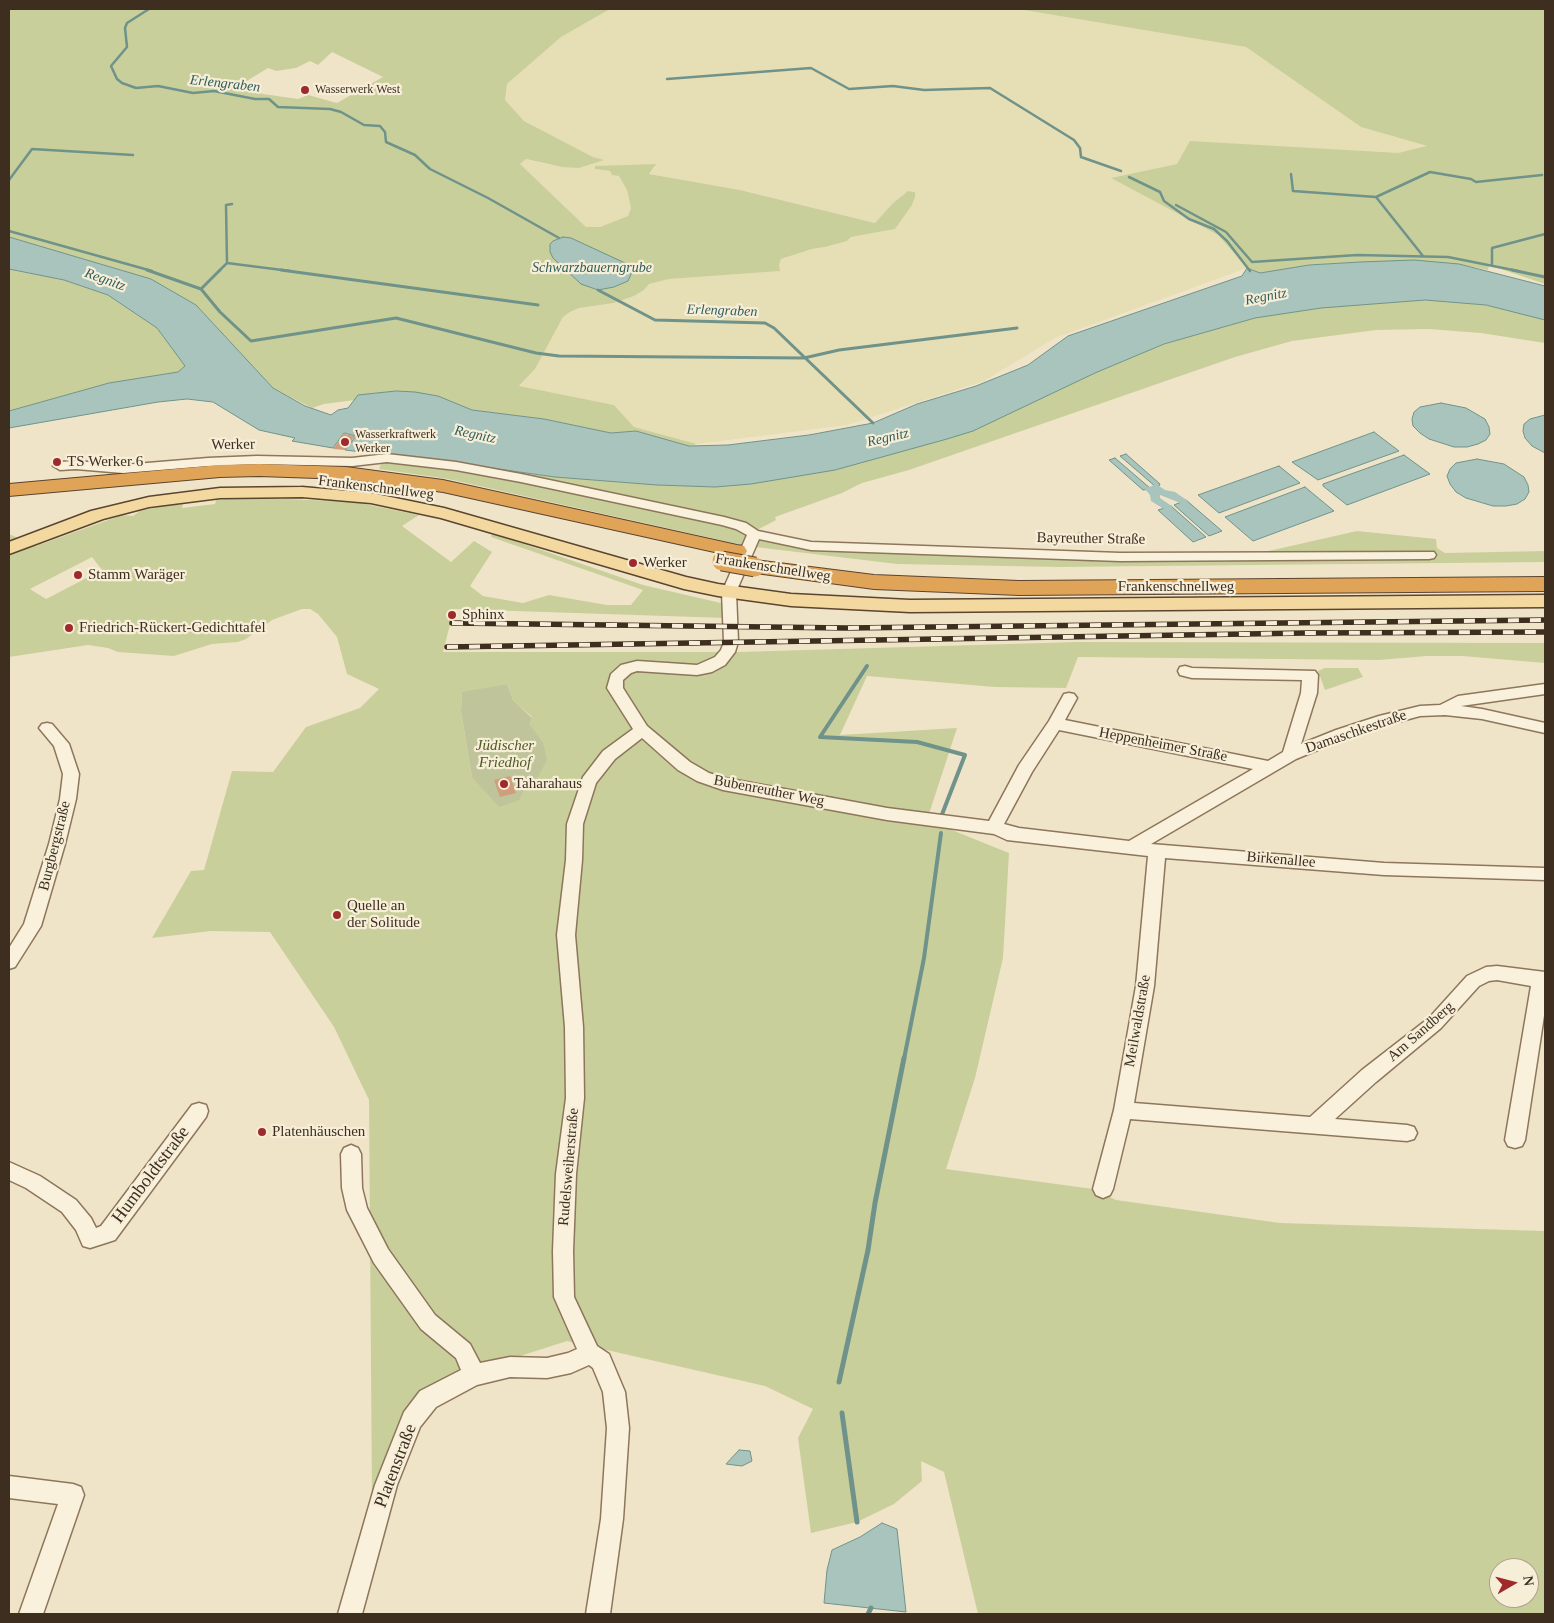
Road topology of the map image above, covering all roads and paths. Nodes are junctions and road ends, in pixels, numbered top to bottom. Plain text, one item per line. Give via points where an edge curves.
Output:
1 (60, 466) dead end
2 (9, 490) edge
3 (9, 500) edge
4 (754, 534) junction
5 (9, 548) edge
6 (1429, 555) dead end
7 (729, 556) junction
8 (758, 561) junction
9 (1545, 572) edge
10 (1545, 584) edge
11 (729, 592) junction
12 (1545, 601) edge
13 (1185, 671) dead end
14 (1545, 689) edge
15 (1069, 698) dead end
16 (1445, 710) junction
17 (1055, 724) junction
18 (47, 728) dead end
19 (1545, 728) edge
20 (642, 730) junction
21 (1290, 755) junction
22 (1271, 767) junction
23 (914, 818) junction
24 (994, 828) junction
25 (1017, 834) junction
26 (1131, 848) junction
27 (1157, 851) junction
28 (1545, 874) edge
29 (9, 962) edge
30 (1543, 979) edge
31 (1123, 1110) junction
32 (199, 1111) dead end
33 (1314, 1126) junction
34 (1406, 1133) dead end
35 (1514, 1140) dead end
36 (351, 1154) dead end
37 (9, 1171) edge
38 (1103, 1188) dead end
39 (590, 1353) junction
40 (474, 1375) junction
41 (9, 1487) edge
42 (31, 1614) edge
43 (350, 1614) edge
44 (598, 1614) edge

1 - 4 street, Werker via 123,469 208,462 352,462 386,458 521,478 732,523
2 - 7 highway, Frankenschnellweg via 220,471 346,473 443,486
3 - 7 highway, Frankenschnellweg via 231,480 345,482 434,495
4 - 6 street, Bayreuther Straße via 811,546 1074,556
4 - 11 street
5 - 11 main road via 97,515 149,502 220,492 302,492 371,498 444,513 660,577
7 - 8 highway, Frankenschnellweg, bridge
8 - 9 highway, Frankenschnellweg via 874,570 1018,575
8 - 10 highway, Frankenschnellweg via 874,582 1019,588
11 - 12 main road via 872,606
11 - 20 street, Bubenreuther Weg via 731,642 720,661 697,670 637,666 626,668 616,678 618,695
13 - 21 street via 1310,675 1309,693
14 - 16 street via 1458,701
15 - 17 street
16 - 19 street, Damaschkestraße via 1482,714
16 - 21 street, Damaschkestraße via 1420,711 1384,720
17 - 22 street, Heppenheimer Straße
17 - 24 street via 1025,769
18 - 29 street, Burgbergstraße via 61,744 71,774 68,799 32,926
20 - 23 street, Bubenreuther Weg via 684,766 711,780
20 - 39 street, Rudelsweiherstraße via 609,755 589,781 575,824 566,935 574,1027 575,1098 566,1174 564,1297
21 - 22 street, Damaschkestraße
22 - 26 street, Damaschkestraße
23 - 24 street, Birkenallee
23 - 25 street, Birkenallee via 960,834
24 - 25 street, Birkenallee
25 - 26 street, Birkenallee
26 - 27 street, Birkenallee
27 - 28 street, Birkenallee via 1384,869
27 - 31 street, Meilwaldstraße via 1146,986
30 - 33 street, Am Sandberg via 1498,973 1486,974 1473,981 1434,1023
30 - 35 street, Am Sandberg
31 - 33 street
31 - 38 street, Meilwaldstraße
32 - 37 street, Humboldtstraße via 108,1233 90,1239 84,1224 69,1206 33,1182
33 - 34 street
36 - 40 street via 352,1188 357,1210 381,1256 428,1322 462,1351
39 - 40 street, Platenstraße via 571,1364 547,1368 510,1367
39 - 44 street, Rudelsweiherstraße via 601,1361 614,1392 618,1428 612,1518
40 - 43 street, Platenstraße via 428,1399 412,1420 386,1484
41 - 42 street via 73,1494

